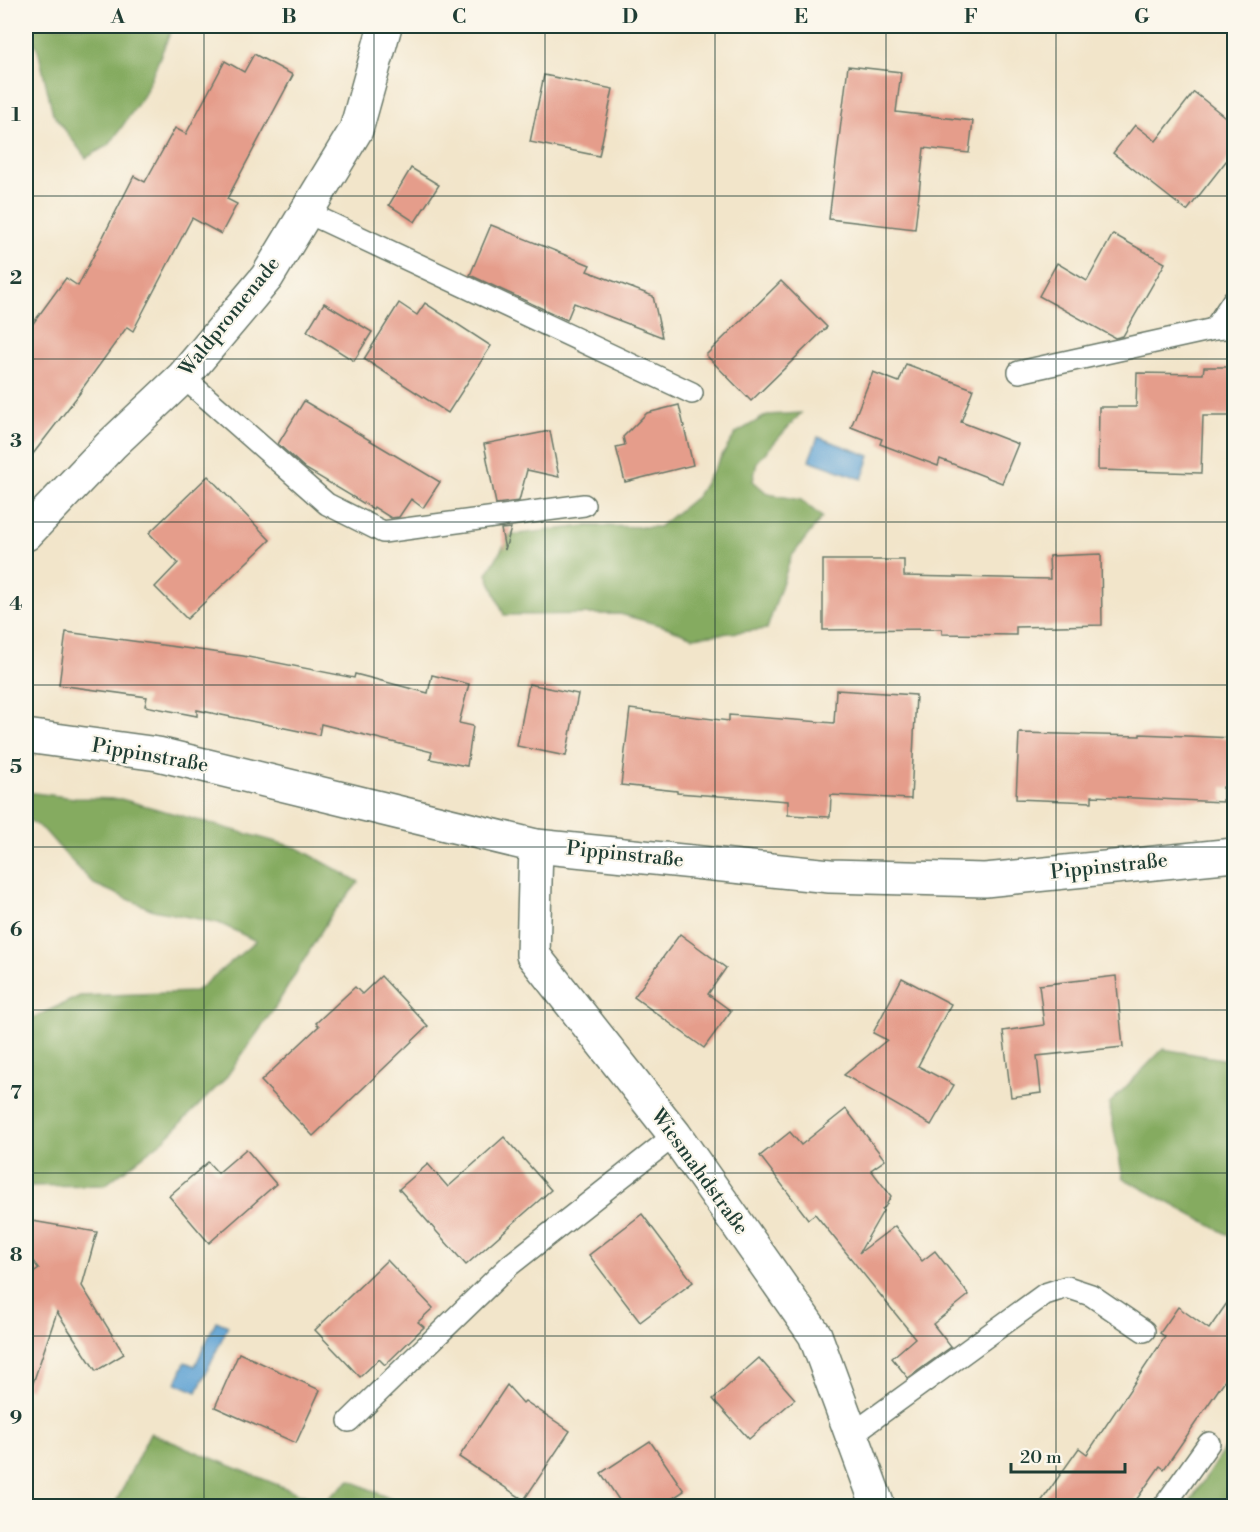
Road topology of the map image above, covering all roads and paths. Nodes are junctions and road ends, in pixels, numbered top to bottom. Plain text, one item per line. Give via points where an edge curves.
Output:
1 (385, 26) edge
2 (306, 212) junction
3 (1234, 299) edge
4 (1224, 328) edge
5 (1019, 372) dead end
6 (183, 377) junction
7 (692, 393) dead end
8 (584, 505) dead end
9 (26, 534) edge
10 (26, 736) edge
11 (536, 846) junction
12 (1234, 855) edge
13 (675, 1135) junction
14 (1144, 1331) dead end
15 (350, 1421) dead end
16 (851, 1435) junction
17 (1209, 1443) dead end
18 (878, 1506) edge
19 (1164, 1506) edge

1 - 2 street, Waldpromenade via 356,130
2 - 6 street, Waldpromenade via 267,277
2 - 7 lane
3 - 4 lane
4 - 5 lane
6 - 8 lane via 327,504 383,532
6 - 9 street, Waldpromenade
10 - 11 street, Pippinstraße via 158,754
11 - 12 street, Pippinstraße via 830,876 985,880
11 - 13 street, Wiesmahdstraße via 533,955
13 - 15 lane via 510,1265
13 - 16 street, Wiesmahdstraße via 815,1335
14 - 16 lane via 1091,1295 1066,1287 1045,1294
16 - 18 street, Wiesmahdstraße
17 - 19 lane

